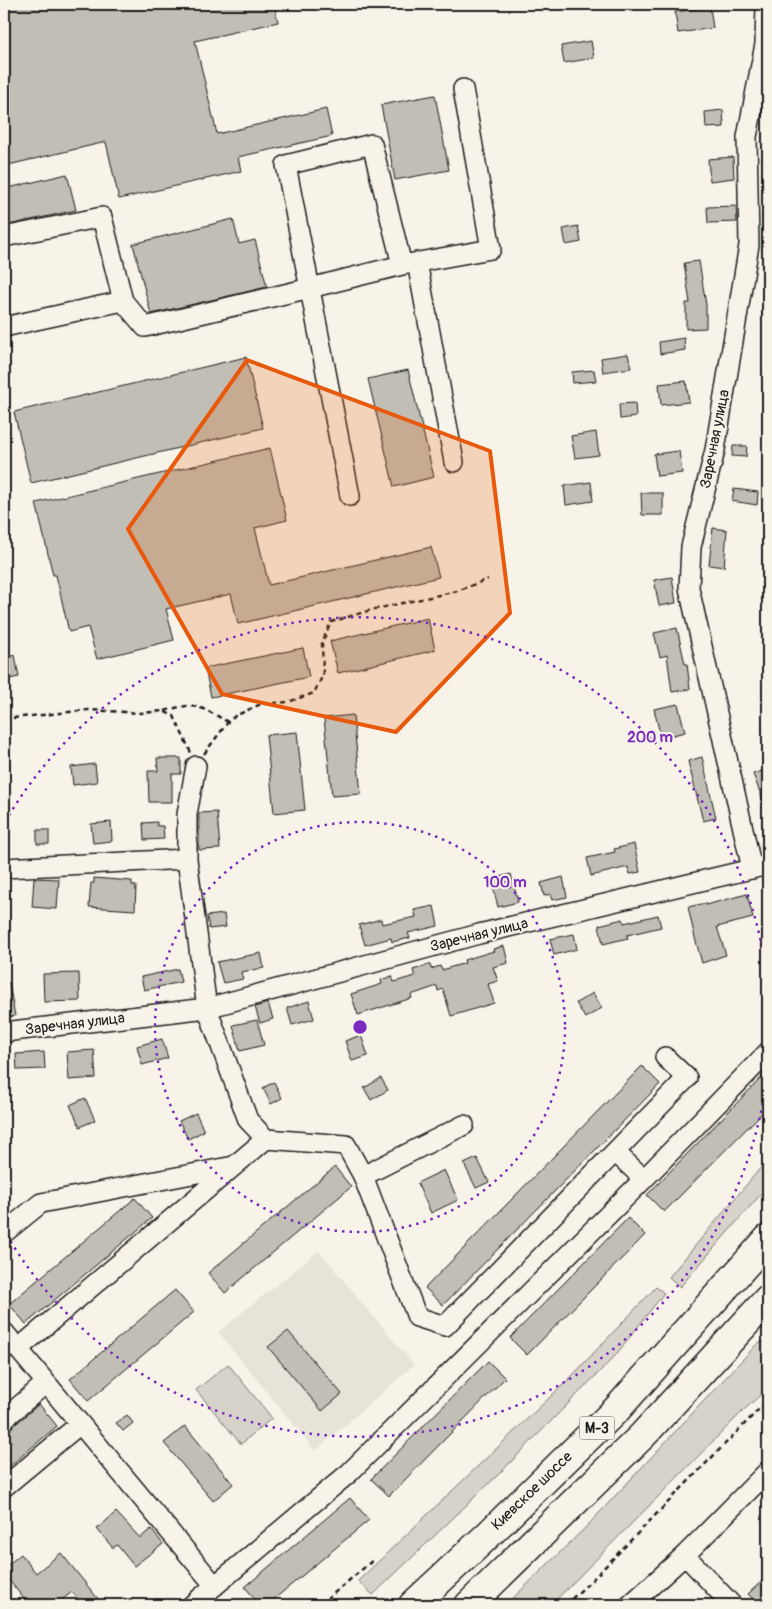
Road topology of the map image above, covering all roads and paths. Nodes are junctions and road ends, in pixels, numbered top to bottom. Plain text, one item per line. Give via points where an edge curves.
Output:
1 (766, 4) edge
2 (463, 89) dead end
3 (4, 237) edge
4 (410, 264) junction
5 (310, 288) junction
6 (123, 301) junction
7 (4, 325) edge
8 (454, 462) dead end
9 (350, 496) dead end
10 (488, 579) dead end
11 (163, 711) junction
12 (4, 719) edge
13 (228, 722) junction
14 (196, 766) junction
15 (187, 859) junction
16 (760, 867) edge
17 (4, 868) edge
18 (207, 1008) junction
19 (4, 1032) edge
20 (768, 1052) edge
21 (665, 1057) dead end
22 (464, 1125) dead end
23 (266, 1139) junction
24 (615, 1152) junction
25 (236, 1166) junction
26 (363, 1176) junction
27 (644, 1179) junction
28 (4, 1233) edge
29 (768, 1239) edge
30 (768, 1299) edge
31 (4, 1332) edge
32 (18, 1349) junction
33 (46, 1383) junction
34 (768, 1400) edge
35 (4, 1419) edge
36 (80, 1424) junction
37 (768, 1471) edge
38 (4, 1487) edge
39 (684, 1556) junction
40 (372, 1561) dead end
41 (216, 1586) junction
42 (4, 1597) edge
43 (11, 1605) edge
44 (192, 1605) edge
45 (320, 1605) edge
46 (413, 1605) edge
47 (469, 1605) edge
48 (564, 1605) edge
49 (630, 1605) edge
50 (732, 1605) edge

1 - 16 street, Заречная улица via 764,44 747,137 749,245 715,450 691,548 690,588
2 - 4 street via 491,249
3 - 6 street via 102,217
4 - 5 street
4 - 5 street via 372,144 286,165
4 - 8 street
5 - 6 street via 146,327
5 - 9 street
6 - 7 street
10 - 13 path via 457,591 331,622 322,643 323,675 314,693 288,702 261,704
11 - 12 path via 88,710
11 - 13 path via 182,705 202,708
11 - 14 path via 174,716
13 - 14 path
14 - 15 street via 187,814
15 - 17 street
15 - 18 street
16 - 18 street, Заречная улица via 479,934
18 - 19 street, Заречная улица
18 - 23 street via 248,1120
20 - 27 street
21 - 24 street via 687,1078
22 - 26 street
23 - 25 street
23 - 26 street via 346,1145
24 - 26 street via 445,1326 417,1317
24 - 27 street
25 - 28 street via 41,1203
25 - 32 street
27 - 41 street via 350,1474
29 - 46 highway, Киевское шоссе / М-3 via 618,1408
30 - 47 highway, М-3 via 643,1435
31 - 32 street
32 - 33 street
33 - 35 street
33 - 36 street
34 - 48 path
36 - 38 street
36 - 41 street
37 - 39 street
39 - 49 street
39 - 50 street
40 - 45 path
41 - 44 street
42 - 43 path

